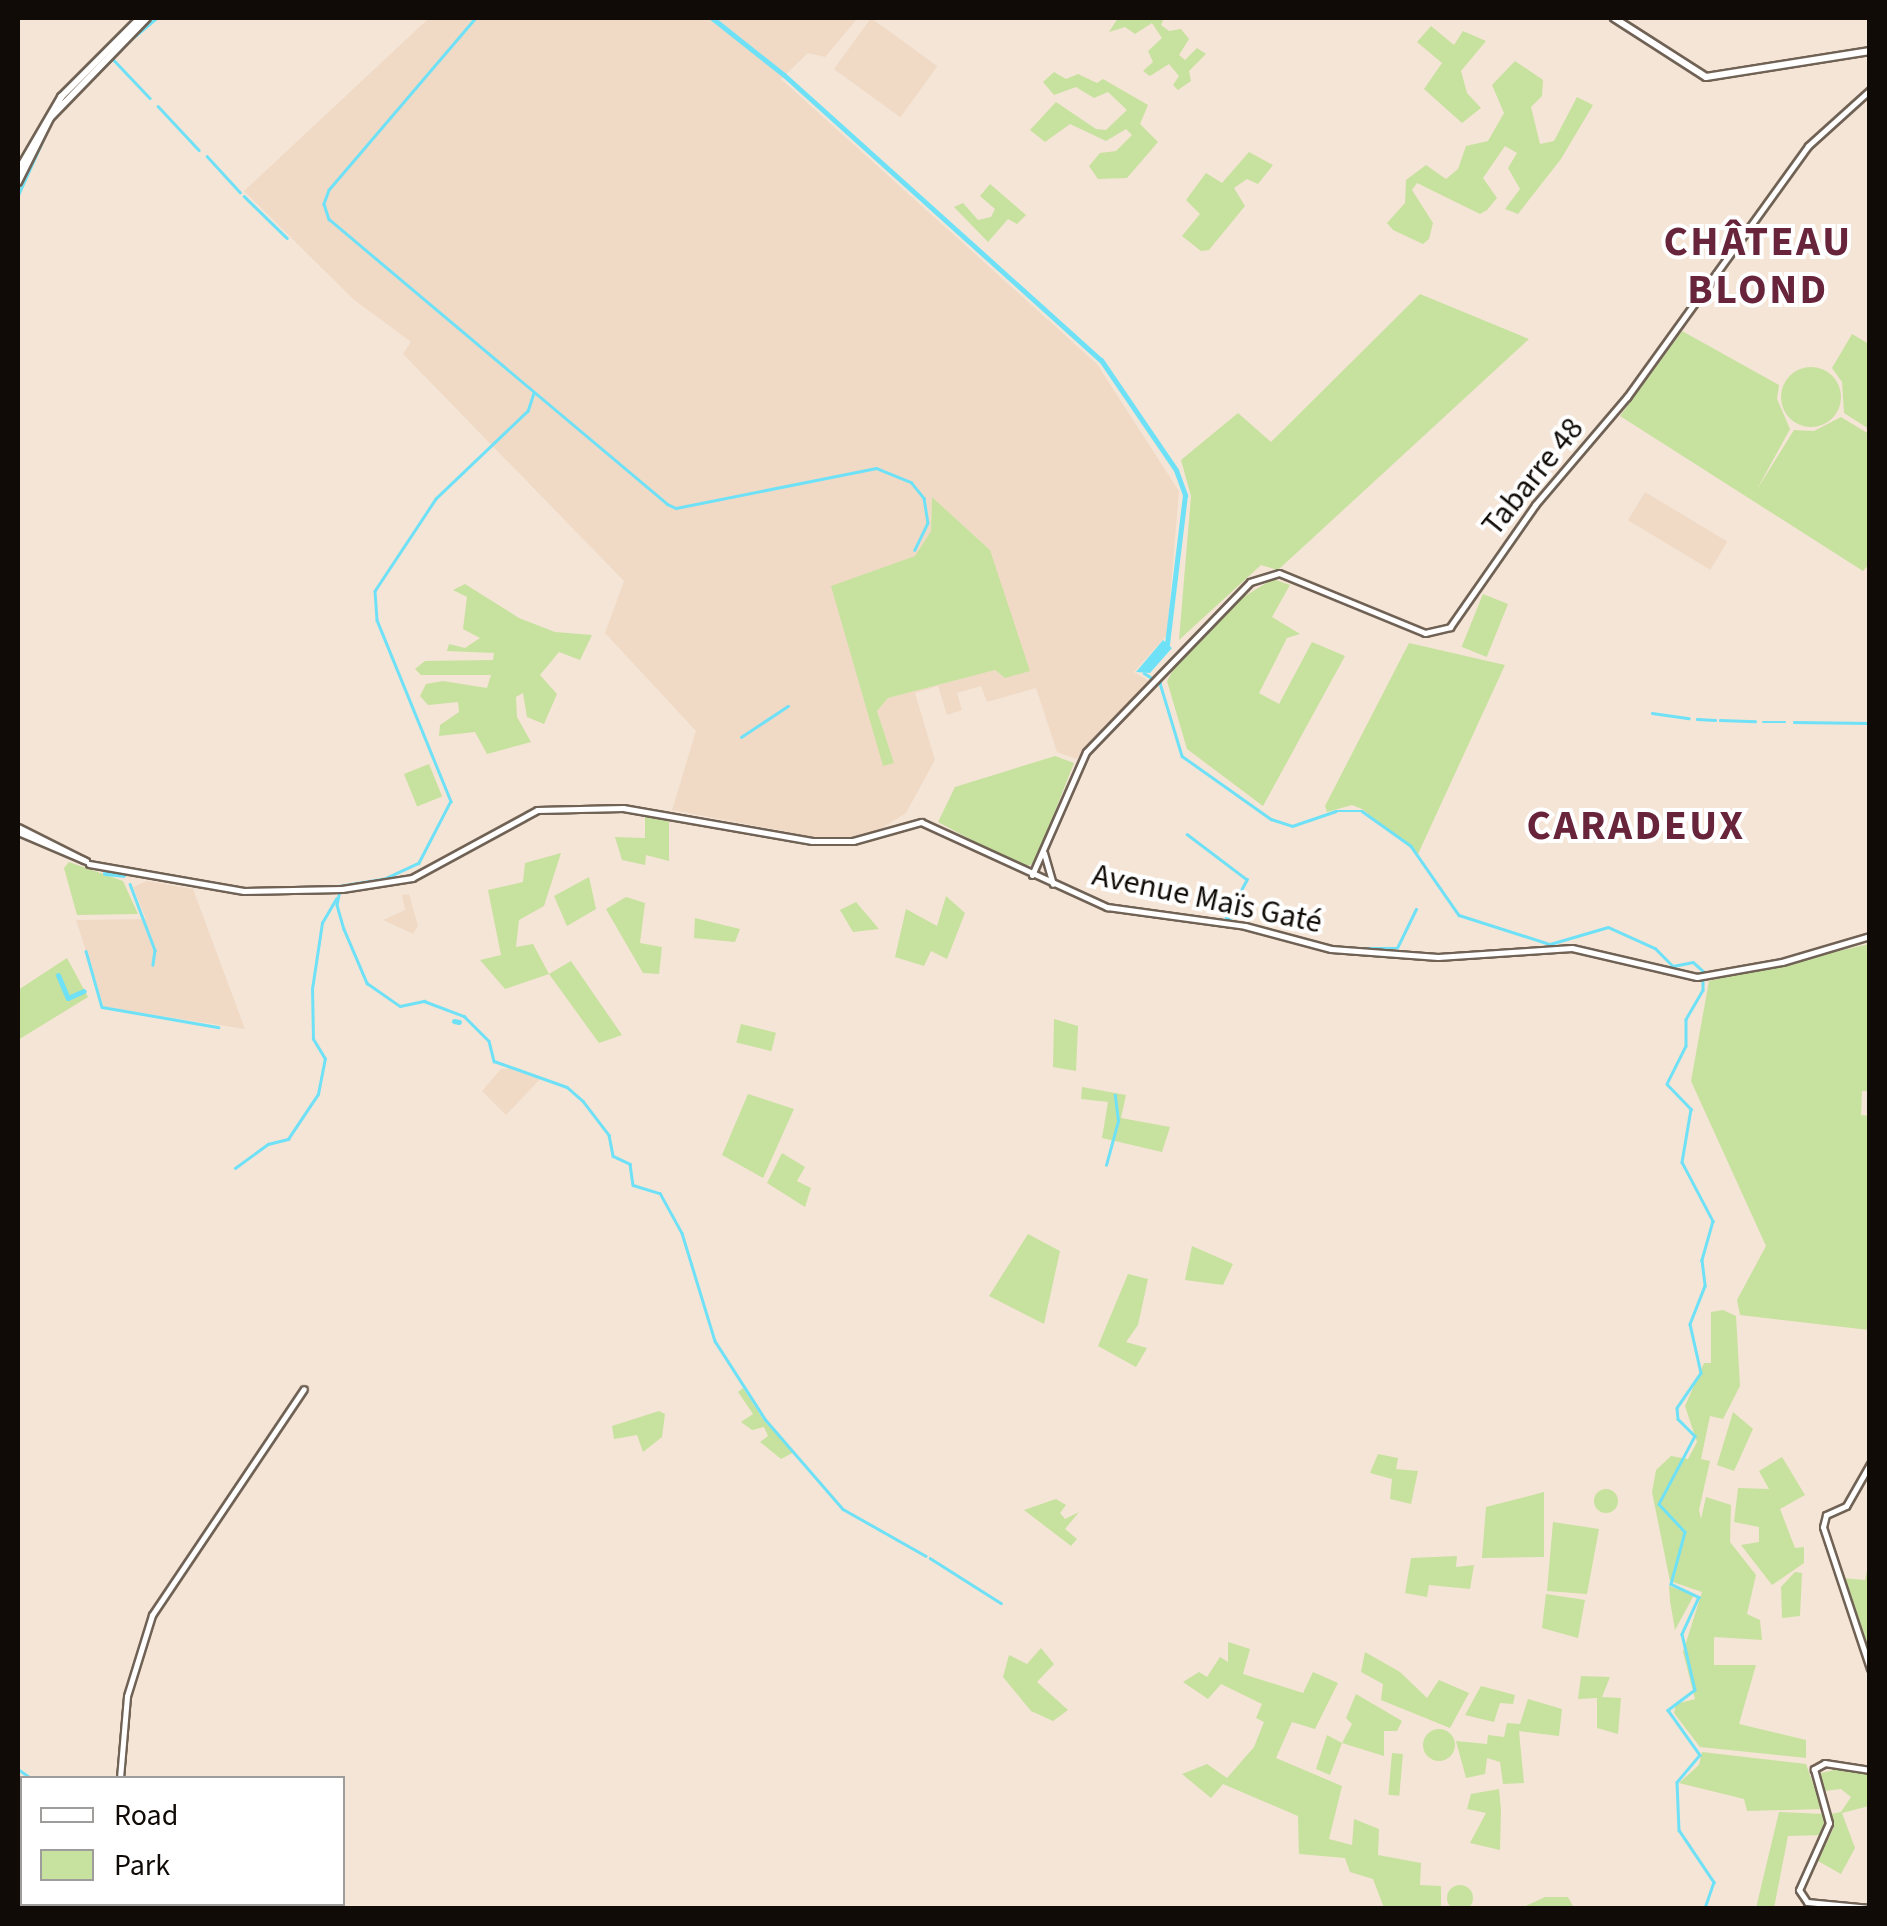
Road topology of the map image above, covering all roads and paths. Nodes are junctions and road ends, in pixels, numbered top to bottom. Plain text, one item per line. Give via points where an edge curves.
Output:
1 (144, 18) edge
2 (1614, 18) edge
3 (1870, 51) edge
4 (1870, 90) edge
5 (18, 171) edge
6 (18, 182) edge
7 (18, 830) edge
8 (1044, 851) junction
9 (1032, 876) junction
10 (1053, 884) junction
11 (1870, 936) edge
12 (304, 1389) dead end
13 (1870, 1464) edge
14 (1870, 1668) edge
15 (1870, 1770) edge
16 (120, 1776) edge
17 (1870, 1908) edge

1 - 5 main road via 61,97
1 - 6 main road via 50,118
2 - 3 main road via 1706,77
4 - 8 street, Tabarre 48 via 1808,146 1450,627 1426,634 1322,586 1270,573 1250,582 1086,752
7 - 9 street, Avenue Maïs Gaté via 89,864 244,890 340,889 412,878 537,810 622,808 812,841 853,841 921,822
8 - 9 street
8 - 10 street
9 - 10 street, Avenue Maïs Gaté
10 - 11 street, Avenue Maïs Gaté via 1107,907 1222,922 1331,948 1438,957 1572,948 1704,976
12 - 16 street via 152,1615 128,1696
13 - 14 street via 1843,1511 1826,1515 1832,1563
15 - 17 street via 1816,1765 1828,1823 1799,1894 1807,1902

